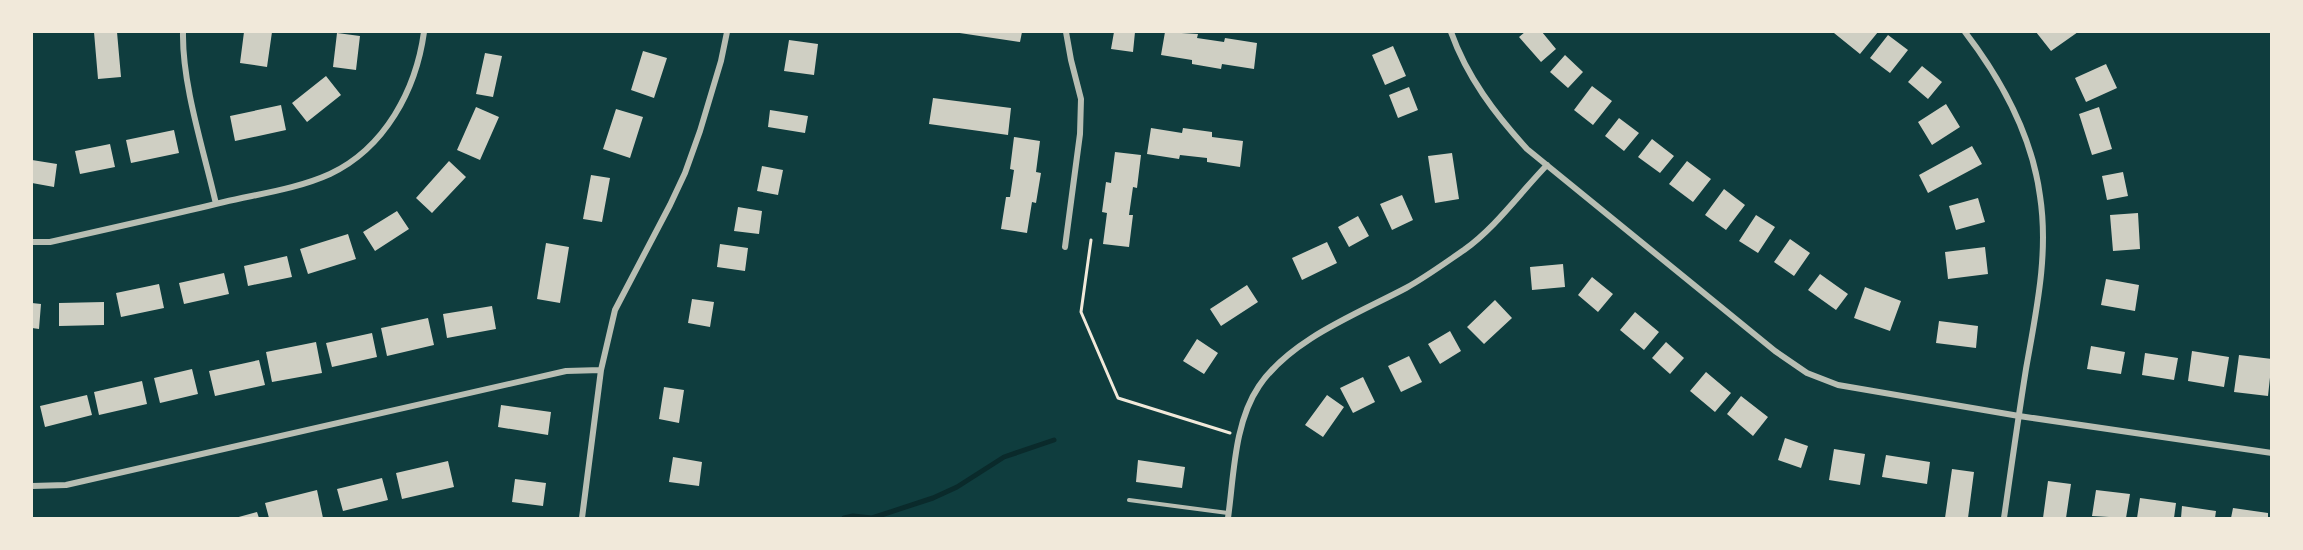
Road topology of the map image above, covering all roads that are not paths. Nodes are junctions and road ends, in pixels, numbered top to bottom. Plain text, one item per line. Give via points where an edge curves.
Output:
1 (183, 32) edge
2 (424, 32) edge
3 (727, 32) edge
4 (1066, 32) edge
5 (1451, 32) edge
6 (1965, 32) edge
7 (1546, 165) junction
8 (216, 204) junction
9 (32, 242) edge
10 (1065, 247) dead end
11 (601, 370) junction
12 (2019, 416) junction
13 (2271, 453) edge
14 (32, 486) edge
15 (1129, 500) dead end
16 (1228, 516) edge
17 (582, 519) edge
18 (2004, 519) edge

1 - 8 street via 187,78
2 - 8 street via 406,97 391,122 363,152 330,174 311,181
3 - 11 street via 700,131 670,205 615,310
4 - 10 street via 1081,99
5 - 7 street via 1492,109
6 - 12 street via 1993,70 2012,108 2028,147 2041,198 2043,263
7 - 12 street via 1807,374 1838,385
7 - 16 street via 1500,218 1465,249 1409,286 1312,337 1269,374 1247,409
8 - 9 street via 50,242
11 - 14 street via 566,370 66,485
11 - 17 street
12 - 13 street
12 - 18 street
15 - 16 lane

